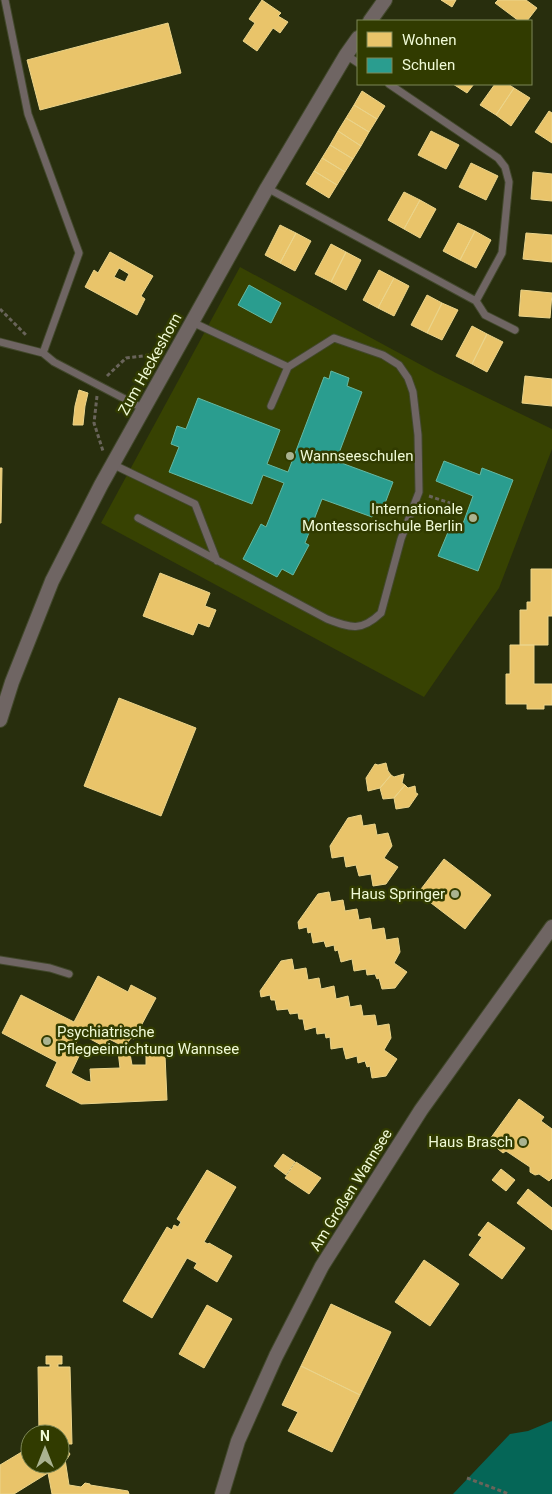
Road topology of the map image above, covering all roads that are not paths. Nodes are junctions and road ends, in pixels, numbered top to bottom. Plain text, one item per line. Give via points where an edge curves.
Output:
1 (5, 0) edge
2 (386, 0) edge
3 (371, 20) edge
4 (357, 39) edge
5 (346, 55) junction
6 (357, 62) edge
7 (390, 85) edge
8 (267, 188) junction
9 (476, 301) junction
10 (192, 322) junction
11 (515, 330) dead end
12 (0, 342) edge
13 (42, 353) junction
14 (288, 367) junction
15 (271, 406) dead end
16 (144, 409) junction
17 (111, 467) junction
18 (138, 518) dead end
19 (217, 561) junction
20 (0, 720) edge
21 (552, 927) edge
22 (0, 960) edge
23 (69, 974) dead end
24 (222, 1494) edge

1 - 13 lane via 28,114 79,252
2 - 3 street
4 - 5 street, Zum Heckeshorn
5 - 6 lane
5 - 8 street, Zum Heckeshorn
7 - 9 lane via 498,158 505,167 509,182 502,253
8 - 9 lane
8 - 10 street, Zum Heckeshorn
9 - 11 lane via 485,315
10 - 14 lane
10 - 16 street, Zum Heckeshorn
12 - 13 lane
13 - 16 lane
14 - 15 lane
14 - 19 lane via 334,338 383,355 399,365 408,378 418,435 419,492 401,540 382,613 361,627 346,626
16 - 17 street, Zum Heckeshorn
17 - 19 lane via 195,504
17 - 20 street, Zum Heckeshorn via 52,581 13,678
18 - 19 lane
21 - 24 street, Am Großen Wannsee via 421,1110 322,1266 276,1356 238,1441
22 - 23 lane

